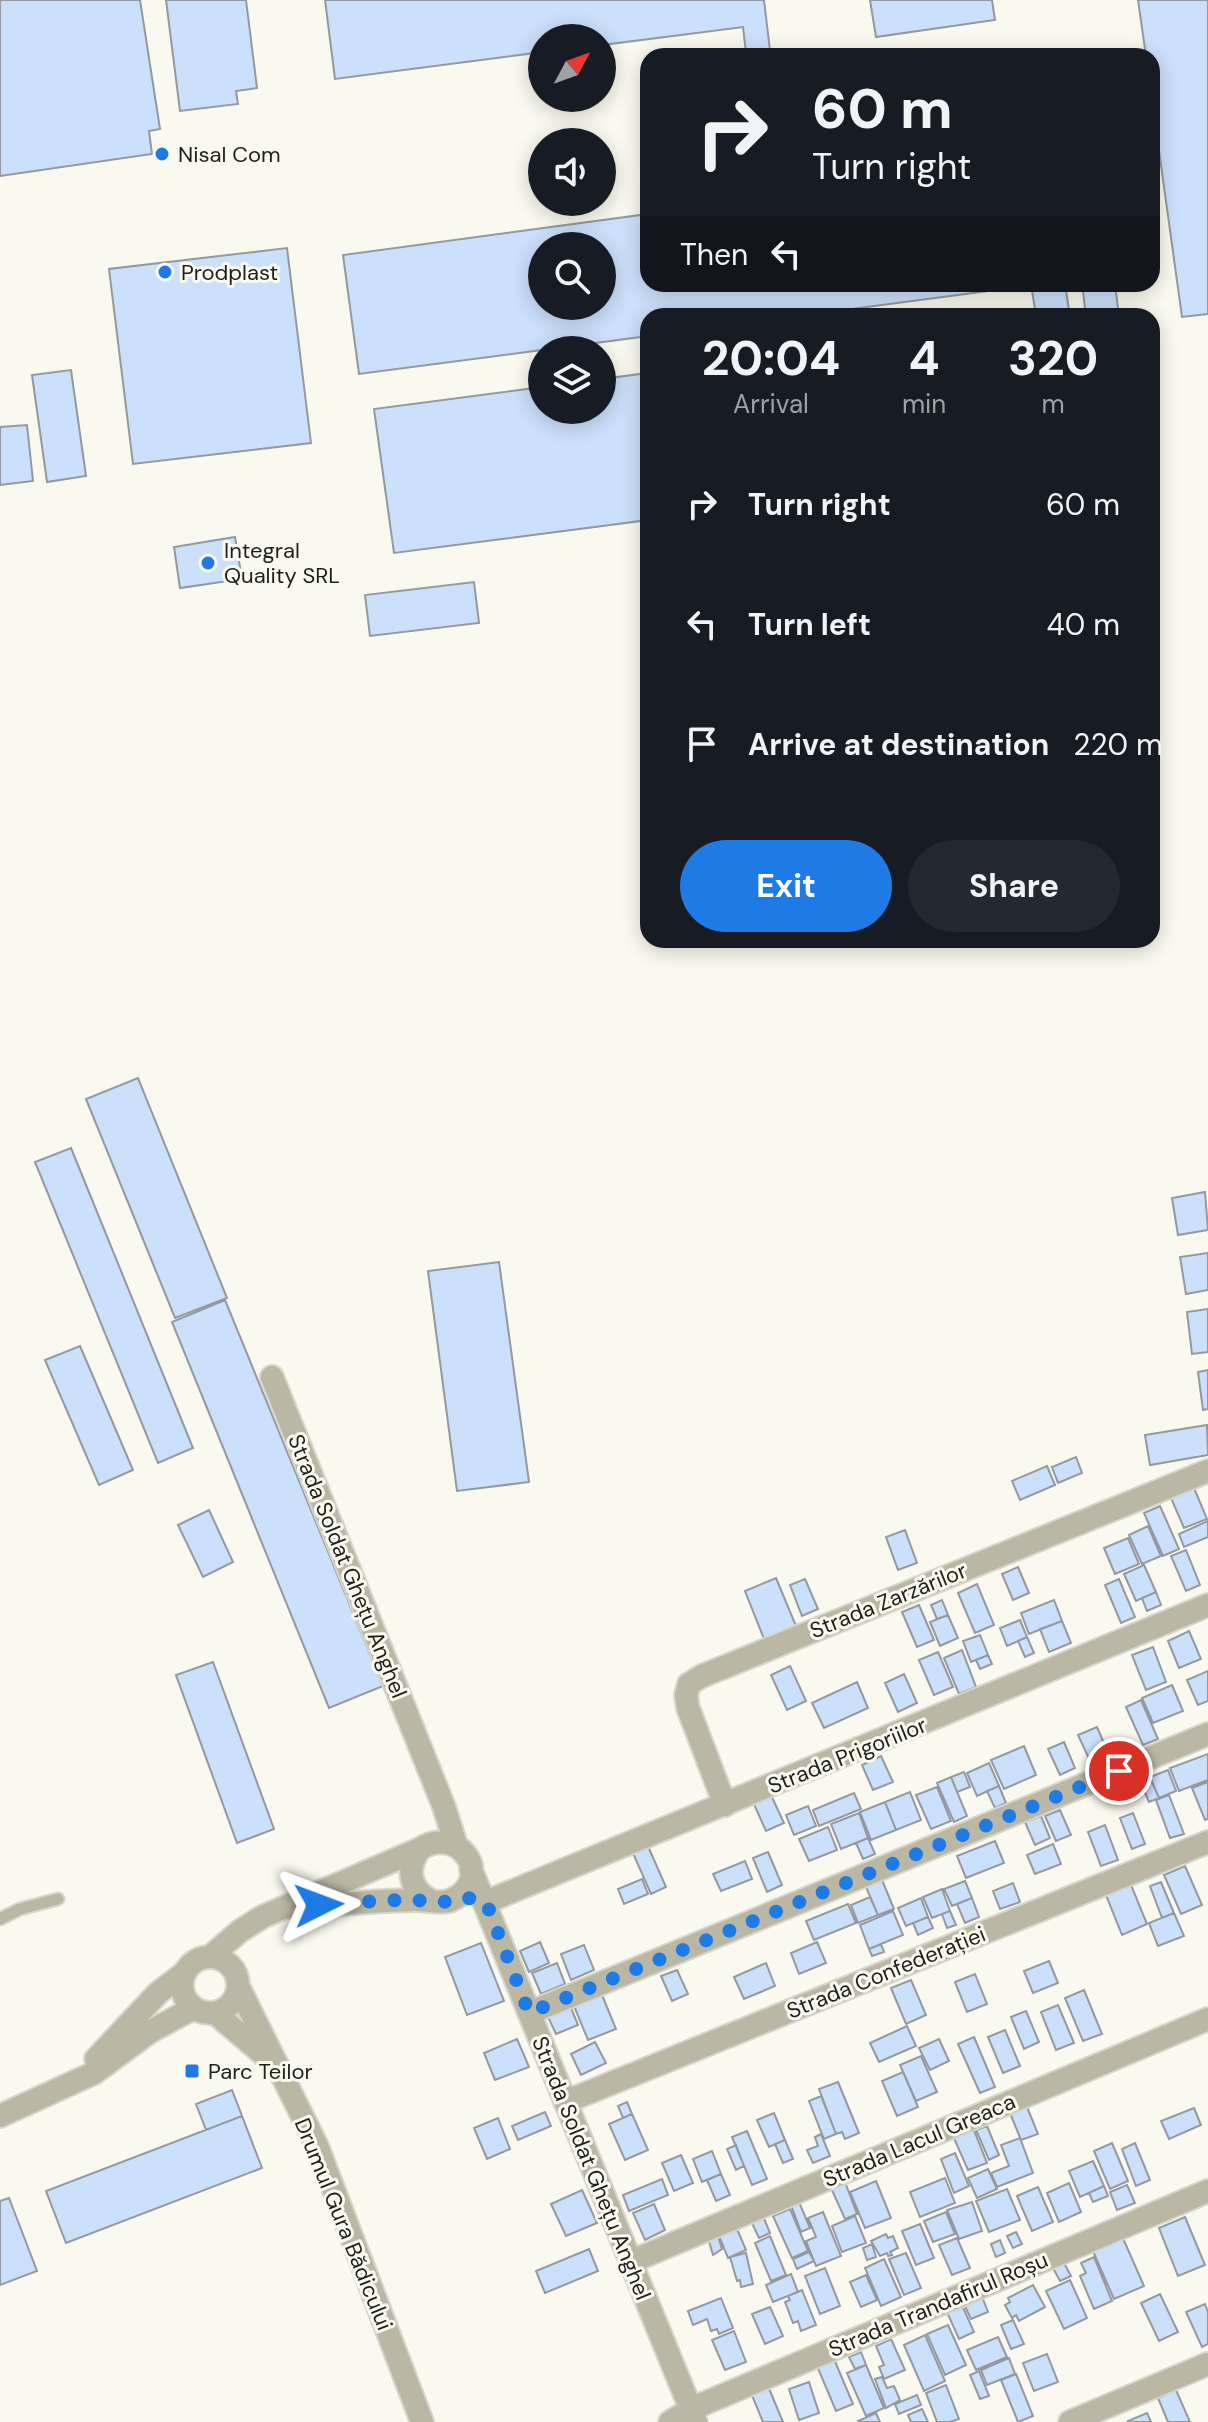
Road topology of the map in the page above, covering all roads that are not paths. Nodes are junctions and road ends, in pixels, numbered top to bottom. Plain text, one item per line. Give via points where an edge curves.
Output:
1 (272, 1377) dead end
2 (1208, 1471) edge
3 (1208, 1605) edge
4 (1208, 1734) edge
5 (725, 1805) junction
6 (1208, 1842) edge
7 (456, 1845) junction
8 (420, 1849) junction
9 (471, 1870) junction
10 (458, 1897) junction
11 (58, 1899) dead end
12 (428, 1899) junction
13 (486, 1902) junction
14 (289, 1907) junction
15 (0, 1919) edge
16 (232, 1938) junction
17 (211, 1956) junction
18 (183, 1974) junction
19 (235, 1976) junction
20 (204, 2010) junction
21 (529, 2013) junction
22 (1208, 2019) edge
23 (280, 2069) junction
24 (66, 2087) junction
25 (565, 2102) junction
26 (0, 2116) edge
27 (1208, 2191) edge
28 (630, 2262) junction
29 (1208, 2364) edge
30 (693, 2415) edge
31 (422, 2422) edge
32 (670, 2422) edge
33 (1070, 2422) edge

1 - 7 street, Strada Soldat Ghețu Anghel
2 - 5 street, Strada Zarzărilor via 689,1684 688,1708
3 - 5 street, Strada Prigoriilor
4 - 21 street
5 - 13 street, Strada Prigoriilor
6 - 25 street, Strada Confederației
7 - 8 street via 437,1841
7 - 9 street
8 - 12 street via 410,1876
8 - 14 street
9 - 10 street via 466,1890
9 - 13 street, Strada Soldat Ghețu Anghel
10 - 12 street
10 - 13 street
11 - 15 lane
12 - 14 street
13 - 21 street, Strada Soldat Ghețu Anghel
14 - 16 street via 251,1923
16 - 17 street
16 - 19 street, Drumul Gura Bădicului
17 - 18 street via 194,1961
17 - 19 street
18 - 20 street via 182,1993
18 - 24 street
19 - 20 street via 231,2003
19 - 23 street, Drumul Gura Bădicului
20 - 23 street
20 - 24 street via 165,2023
21 - 25 street, Strada Soldat Ghețu Anghel
22 - 28 street, Strada Lacul Greaca
23 - 31 street, Drumul Gura Bădicului via 317,2146
24 - 26 street
25 - 28 street, Strada Soldat Ghețu Anghel
27 - 30 street, Strada Trandafirul Roșu
28 - 30 street, Strada Soldat Ghețu Anghel
29 - 33 street
30 - 32 street, Strada Trandafirul Roșu

